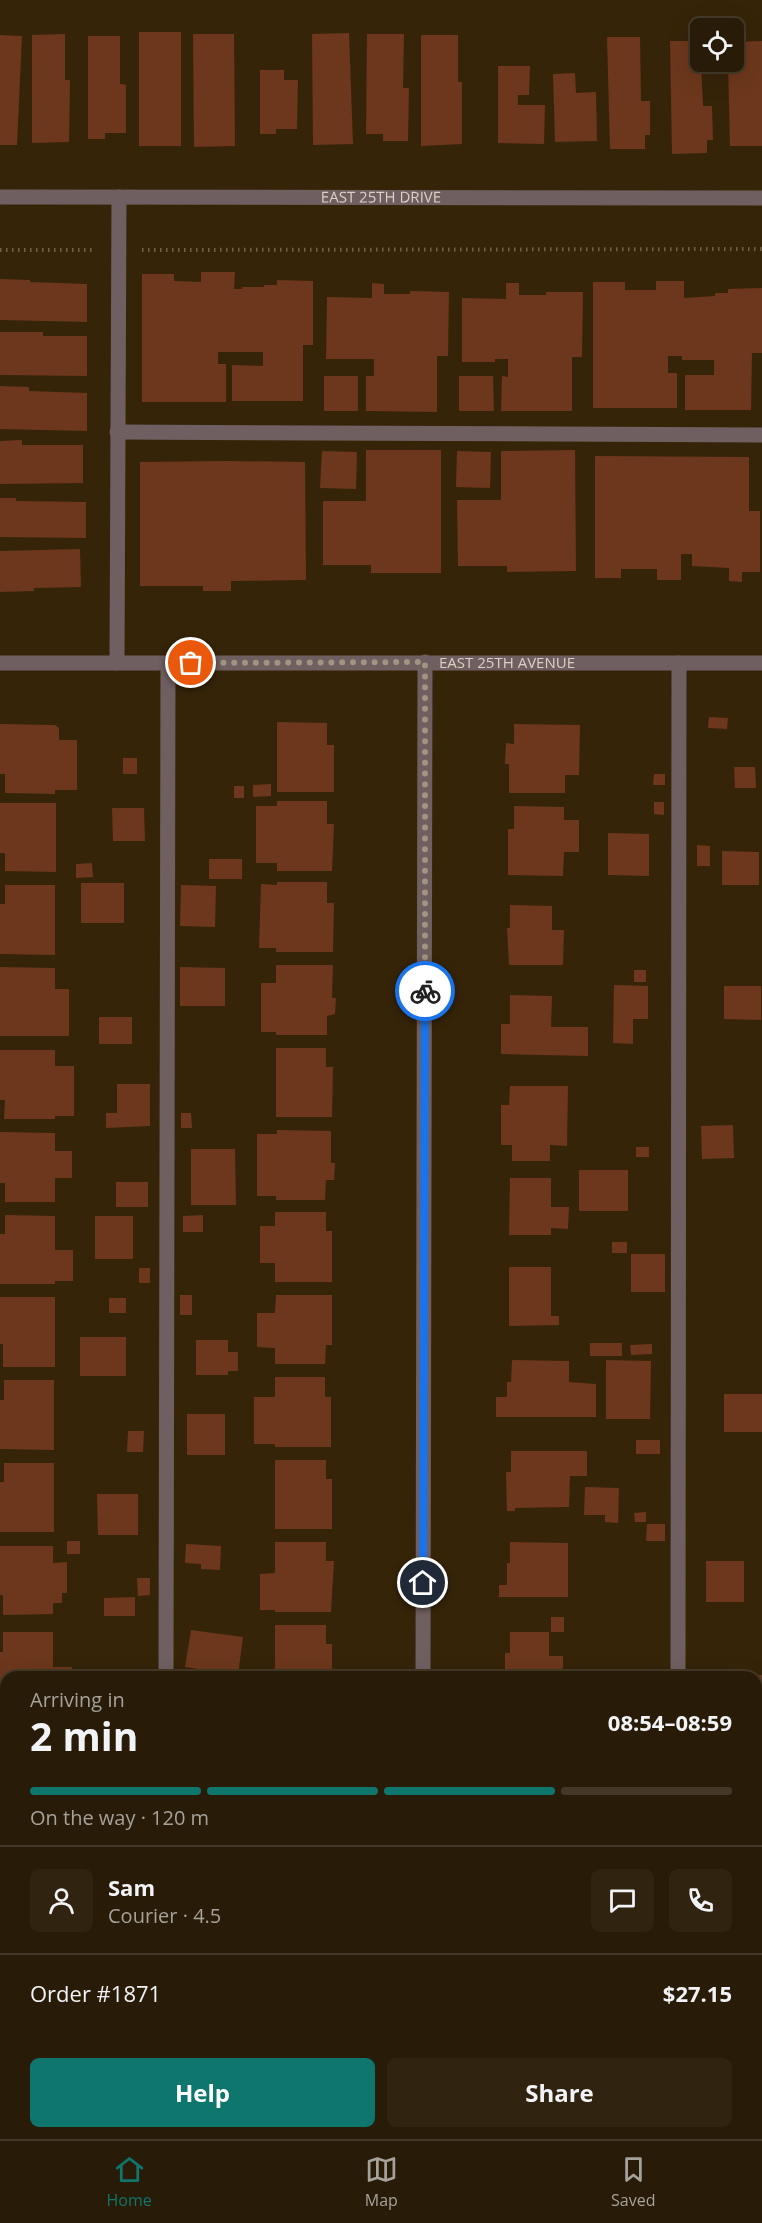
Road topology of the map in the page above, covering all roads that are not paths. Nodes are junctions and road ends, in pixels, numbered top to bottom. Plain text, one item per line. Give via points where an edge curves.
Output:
1 (0, 197) edge
2 (119, 197) junction
3 (762, 198) edge
4 (117, 432) junction
5 (762, 435) edge
6 (425, 662) junction
7 (0, 663) edge
8 (117, 663) junction
9 (168, 663) junction
10 (679, 663) junction
11 (762, 663) edge
12 (166, 1671) edge
13 (423, 1671) edge
14 (678, 1671) edge

1 - 2 street, EAST 25TH DRIVE
2 - 3 street, EAST 25TH DRIVE
2 - 4 street
4 - 5 street
4 - 8 street
6 - 9 street, EAST 25TH AVENUE
6 - 10 street, EAST 25TH AVENUE
6 - 13 street
7 - 8 street, EAST 25TH AVENUE
8 - 9 street, EAST 25TH AVENUE
9 - 12 street
10 - 11 street, EAST 25TH AVENUE
10 - 14 street

